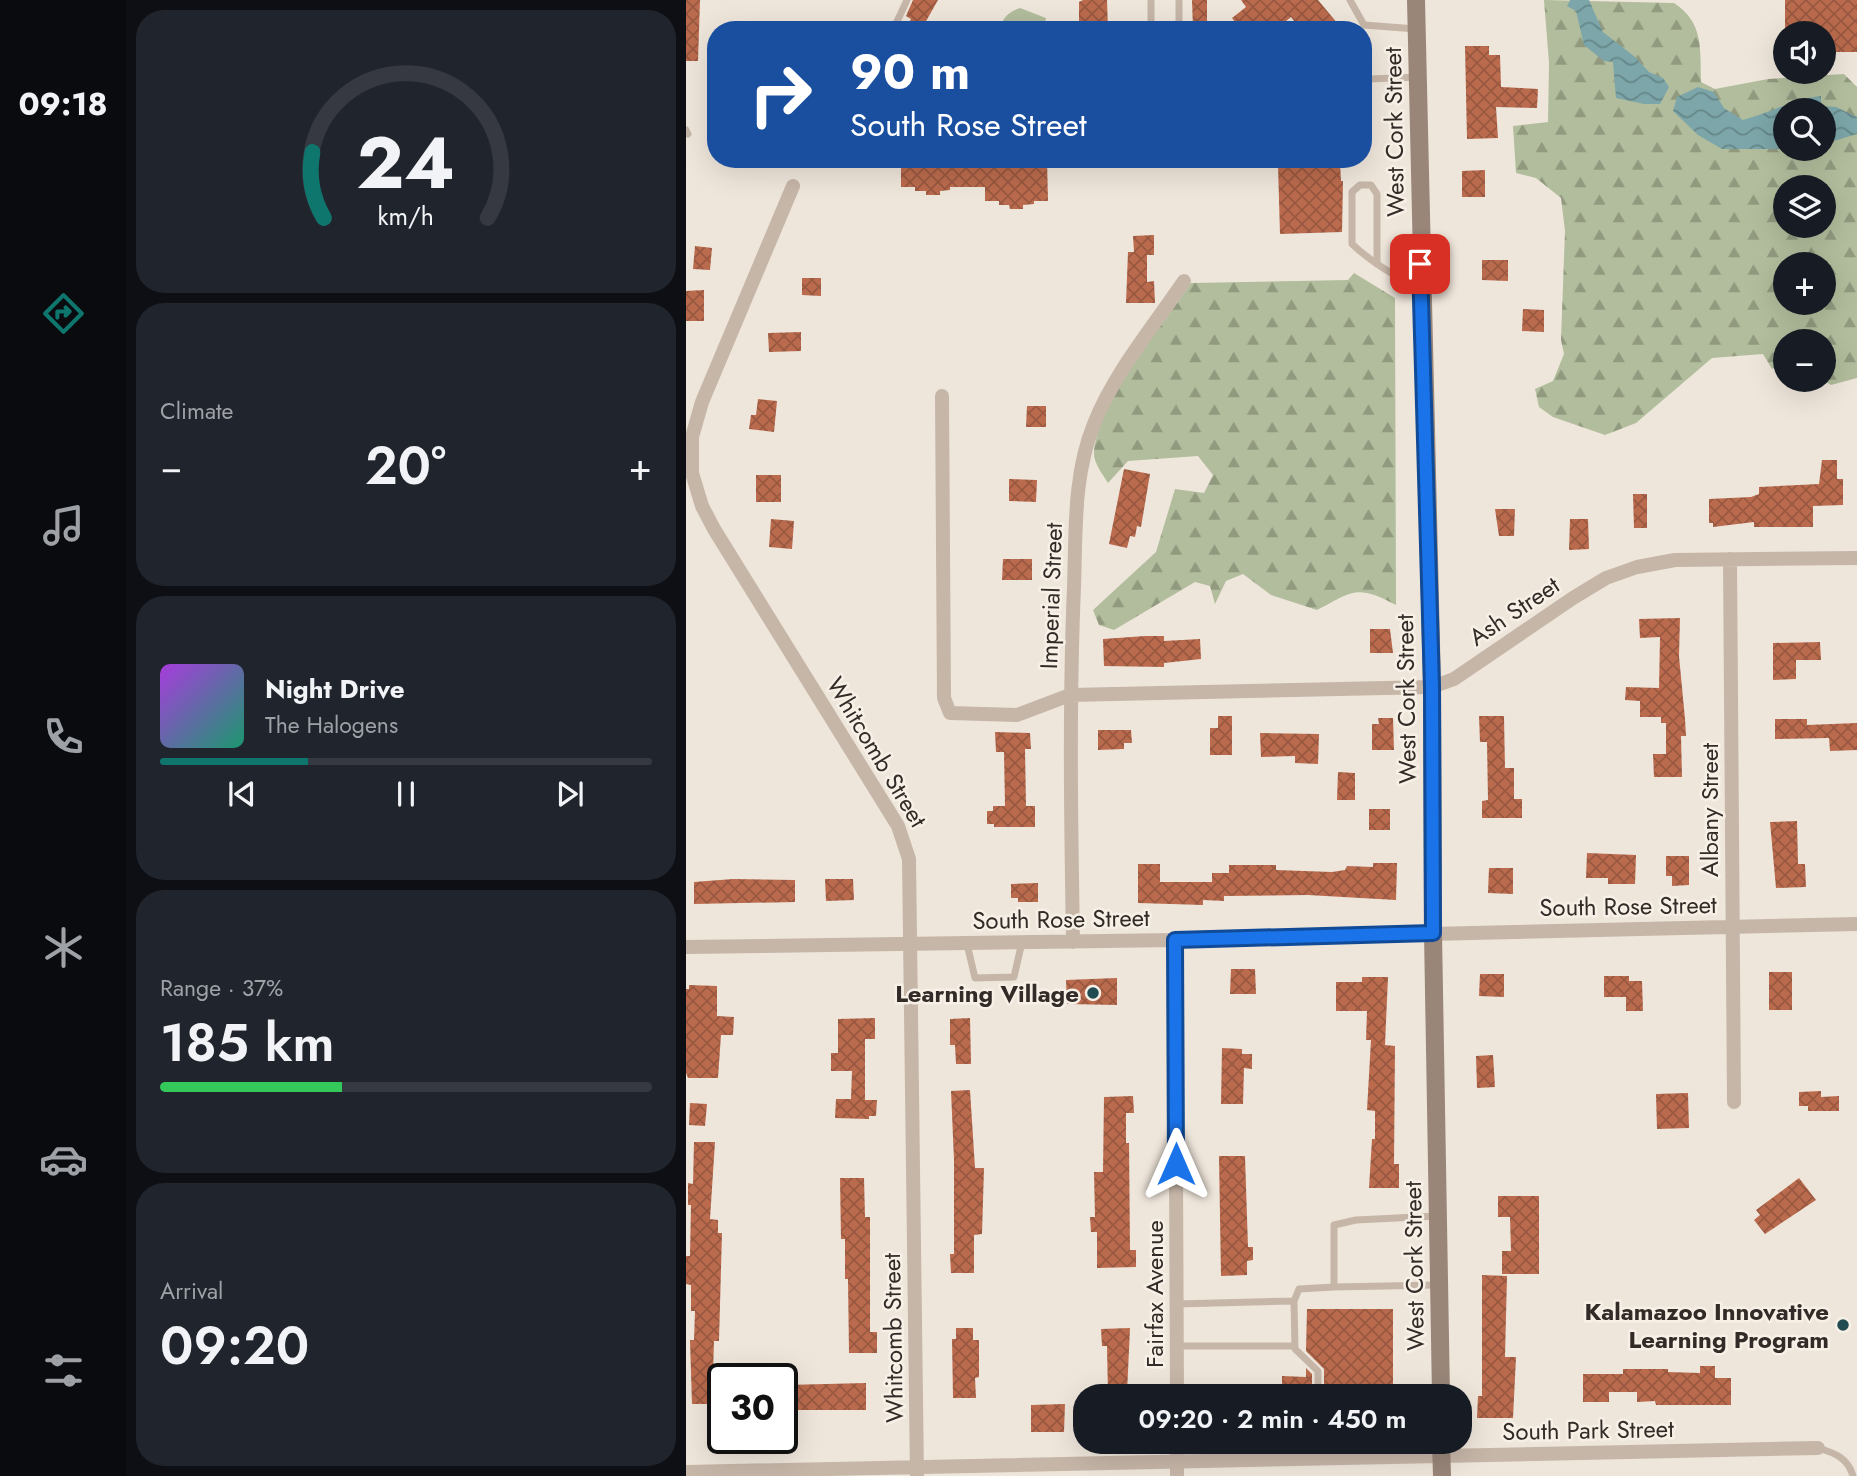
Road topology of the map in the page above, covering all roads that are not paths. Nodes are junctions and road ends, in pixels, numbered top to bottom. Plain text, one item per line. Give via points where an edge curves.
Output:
1 (907, 0) edge
2 (1151, 0) edge
3 (1179, 0) edge
4 (1350, 0) edge
5 (1416, 0) edge
6 (896, 21) edge
7 (1151, 21) edge
8 (1180, 21) edge
9 (1362, 21) edge
10 (1372, 25) edge
11 (1416, 29) junction
12 (1417, 77) junction
13 (1372, 79) edge
14 (793, 186) dead end
15 (1377, 264) junction
16 (1184, 281) dead end
17 (1421, 290) junction
18 (943, 396) dead end
19 (1857, 558) edge
20 (1730, 559) junction
21 (1432, 687) junction
22 (1070, 695) junction
23 (1857, 924) edge
24 (1732, 926) junction
25 (1433, 933) junction
26 (1175, 940) junction
27 (1073, 942) junction
28 (967, 943) junction
29 (1022, 943) junction
30 (912, 944) junction
31 (686, 947) edge
32 (1734, 1102) dead end
33 (1437, 1216) junction
34 (1439, 1284) junction
35 (1334, 1287) junction
36 (1294, 1301) junction
37 (1177, 1304) junction
38 (1177, 1346) junction
39 (1294, 1346) junction
40 (1177, 1384) edge
41 (1318, 1384) edge
42 (1441, 1384) edge
43 (1818, 1448) joint
44 (1472, 1449) edge
45 (1177, 1454) edge
46 (1318, 1454) edge
47 (1373, 1454) edge
48 (1442, 1454) edge
49 (1318, 1458) junction
50 (1177, 1460) junction
51 (917, 1471) edge
52 (686, 1472) edge
53 (1177, 1476) edge
54 (1442, 1476) edge
55 (1853, 1476) edge

1 - 6 lane
2 - 7 lane
3 - 8 lane
4 - 9 lane
5 - 11 street, West Cork Street
10 - 11 lane
11 - 12 street, West Cork Street
12 - 13 lane
12 - 17 street, West Cork Street
14 - 30 street, Whitcomb Street via 702,402 692,437 692,473 714,529 898,826 909,859
15 - 15 lane via 1352,244 1352,192 1360,185 1371,185 1377,194
15 - 17 lane
16 - 22 street, Imperial Street via 1111,390 1084,456 1077,503
17 - 21 street, West Cork Street
18 - 22 street, Ash Street via 944,698 950,713 1017,715
19 - 20 street, Ash Street
20 - 21 street, Ash Street via 1655,562 1606,578 1454,679
20 - 24 street, Albany Street
21 - 22 street, Ash Street
21 - 25 street, West Cork Street
22 - 27 street, Imperial Street
23 - 24 street, South Rose Street
24 - 25 street, South Rose Street
24 - 32 street, Albany Street
25 - 26 street, South Rose Street
25 - 33 street, West Cork Street
26 - 27 street, South Rose Street
26 - 37 street, Fairfax Avenue
27 - 29 street, South Rose Street
28 - 29 street, South Rose Street
28 - 29 lane via 975,978 1014,977
28 - 30 street, South Rose Street
30 - 31 street, South Rose Street
30 - 51 street, Whitcomb Street
33 - 34 street, West Cork Street
33 - 35 lane via 1334,1225
34 - 35 lane
34 - 42 street, West Cork Street
35 - 36 lane via 1299,1289
36 - 37 lane
36 - 39 lane
37 - 38 street, Fairfax Avenue
38 - 39 lane
38 - 40 street, Fairfax Avenue
39 - 41 lane via 1318,1371
43 - 44 street, South Park Street
43 - 55 lane via 1838,1454
45 - 50 street
46 - 49 lane
47 - 49 street, South Park Street
48 - 54 street
49 - 50 street, South Park Street
50 - 51 street, South Park Street
50 - 53 street
51 - 52 street, South Park Street

